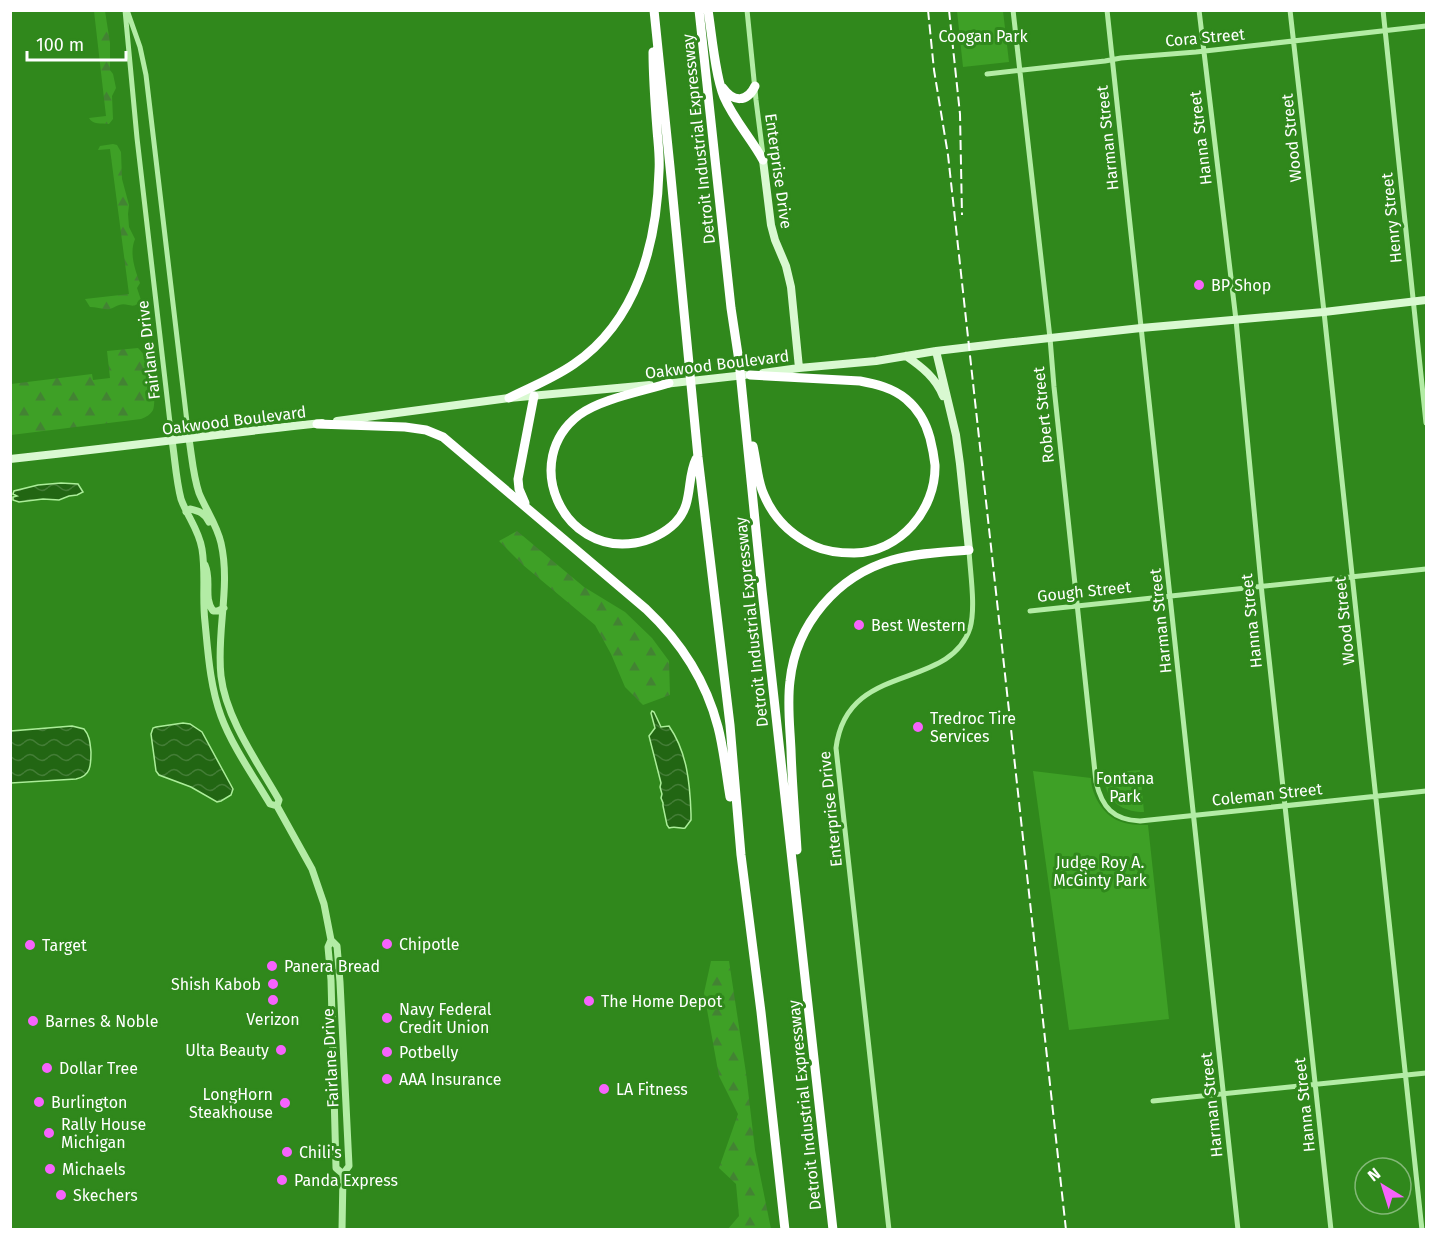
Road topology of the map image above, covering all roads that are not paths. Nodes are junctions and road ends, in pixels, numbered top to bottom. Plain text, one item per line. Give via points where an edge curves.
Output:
1 (126, 10) edge
2 (654, 10) edge
3 (699, 10) edge
4 (708, 10) edge
5 (747, 10) edge
6 (1012, 10) edge
7 (1107, 10) edge
8 (1199, 10) edge
9 (1290, 10) edge
10 (1383, 10) edge
11 (1426, 26) edge
12 (1385, 30) junction
13 (1294, 42) junction
14 (1203, 51) junction
15 (1113, 60) junction
16 (1019, 70) junction
17 (987, 74) dead end
18 (719, 80) junction
19 (755, 86) junction
20 (763, 160) junction
21 (1426, 300) edge
22 (1413, 301) junction
23 (1324, 312) junction
24 (1236, 320) junction
25 (1141, 328) junction
26 (1050, 338) junction
27 (936, 351) junction
28 (906, 356) junction
29 (800, 368) junction
30 (750, 375) junction
31 (669, 383) junction
32 (534, 396) junction
33 (509, 398) junction
34 (951, 417) junction
35 (745, 420) junction
36 (1426, 423) edge
37 (317, 424) junction
38 (189, 439) junction
39 (172, 440) junction
40 (698, 457) junction
41 (10, 459) edge
42 (528, 508) junction
43 (186, 512) junction
44 (969, 550) junction
45 (204, 562) junction
46 (224, 564) junction
47 (1426, 569) edge
48 (1352, 576) junction
49 (1261, 586) junction
50 (1170, 596) junction
51 (1077, 605) junction
52 (224, 608) junction
53 (1030, 611) dead end
54 (1426, 791) edge
55 (1376, 796) junction
56 (278, 806) junction
57 (1285, 806) junction
58 (1112, 812) joint
59 (1194, 816) junction
60 (741, 855) junction
61 (796, 891) junction
62 (332, 940) junction
63 (1426, 1073) edge
64 (1406, 1075) junction
65 (1315, 1085) junction
66 (1224, 1094) junction
67 (1153, 1101) dead end
68 (343, 1174) junction
69 (342, 1230) edge
70 (785, 1230) edge
71 (833, 1230) edge
72 (889, 1230) edge
73 (1238, 1230) edge
74 (1331, 1230) edge
75 (1422, 1230) edge

1 - 38 street, Fairlane Drive via 146,75
1 - 39 street, Fairlane Drive
2 - 33 highway via 653,79 659,169 657,208 644,268 624,311 599,344 563,371
2 - 40 highway, Detroit Industrial Expressway
3 - 35 highway, Detroit Industrial Expressway
4 - 18 highway
5 - 19 street, Enterprise Drive
6 - 16 street, Robert Street
7 - 15 street, Harman Street
8 - 14 street, Hanna Street
9 - 13 street, Wood Street
10 - 12 street, Henry Street
11 - 12 street, Cora Street
12 - 13 street, Cora Street
12 - 22 street, Henry Street
13 - 14 street, Cora Street
13 - 23 street, Wood Street
14 - 15 street, Cora Street
14 - 24 street, Hanna Street
15 - 16 street, Cora Street
15 - 25 street, Harman Street
16 - 17 street, Cora Street
16 - 26 street, Robert Street
18 - 19 highway via 727,94 738,99 747,96
18 - 20 highway via 730,110
19 - 20 street, Enterprise Drive
20 - 29 main road, Enterprise Drive via 771,225 791,287
21 - 22 main road, Oakwood Boulevard
22 - 23 main road, Oakwood Boulevard
22 - 36 street, Henry Street
23 - 24 main road, Oakwood Boulevard
23 - 48 street, Wood Street
24 - 25 main road, Oakwood Boulevard
24 - 49 street, Hanna Street
25 - 26 main road, Oakwood Boulevard
25 - 50 street, Harman Street
26 - 27 main road, Oakwood Boulevard
26 - 51 street, Robert Street
27 - 28 main road, Oakwood Boulevard
27 - 34 main road, Enterprise Drive
28 - 29 main road, Oakwood Boulevard
28 - 34 main road via 933,378
29 - 30 main road, Oakwood Boulevard
30 - 31 main road, Oakwood Boulevard
30 - 35 highway via 860,381 877,384 906,399 918,411 932,445 933,485 926,504 915,524 882,548 862,553 821,549 786,529 774,513 760,484
31 - 32 main road, Oakwood Boulevard
31 - 40 highway via 598,404 568,425 552,459 556,499 569,520 590,536 620,544 645,541 681,515
32 - 33 main road, Oakwood Boulevard
32 - 42 highway via 518,479
33 - 37 main road, Oakwood Boulevard
34 - 44 main road, Enterprise Drive
35 - 61 highway, Detroit Industrial Expressway
37 - 38 main road, Oakwood Boulevard
37 - 42 highway via 405,427 435,433 450,441
38 - 39 main road, Oakwood Boulevard
38 - 46 street, Fairlane Drive via 194,476 217,530
39 - 41 main road, Oakwood Boulevard
39 - 43 street, Fairlane Drive via 178,487
40 - 60 highway, Detroit Industrial Expressway via 730,725
42 - 60 highway via 646,609 689,660 718,728
43 - 45 street, Fairlane Drive via 202,546
43 - 46 street via 190,509 207,518
44 - 61 highway via 908,556 864,572 825,602 804,632 792,663 788,698 798,853
44 - 72 street, Enterprise Drive via 972,616 963,643 942,661 876,688 860,699 843,721 836,748
45 - 52 street via 209,573 210,607 213,611
45 - 56 street, Fairlane Drive via 207,649 221,716 270,804
46 - 52 street, Fairlane Drive
47 - 48 street, Gough Street
48 - 49 street, Gough Street
48 - 55 street, Wood Street
49 - 50 street, Gough Street
49 - 57 street, Hanna Street
50 - 51 street, Gough Street
50 - 59 street, Harman Street
51 - 53 street, Gough Street
51 - 58 street, Robert Street via 1096,782 1102,801
52 - 56 street, Fairlane Drive via 220,644 225,696 279,800
54 - 55 street, Coleman Street
55 - 57 street, Coleman Street
55 - 64 street, Wood Street
56 - 62 street, Fairlane Drive via 312,869
57 - 59 street, Coleman Street
57 - 65 street, Hanna Street
58 - 59 street, Coleman Street via 1131,821
59 - 66 street, Harman Street
60 - 70 highway, Detroit Industrial Expressway
61 - 71 highway, Detroit Industrial Expressway
62 - 68 street, Fairlane Drive via 337,946 343,1031 349,1167
62 - 68 street, Fairlane Drive via 328,947 336,1168
63 - 64 street
64 - 65 street
64 - 75 street, Wood Street
65 - 66 street
65 - 74 street, Hanna Street
66 - 67 street
66 - 73 street, Harman Street
68 - 69 street, Fairlane Drive

